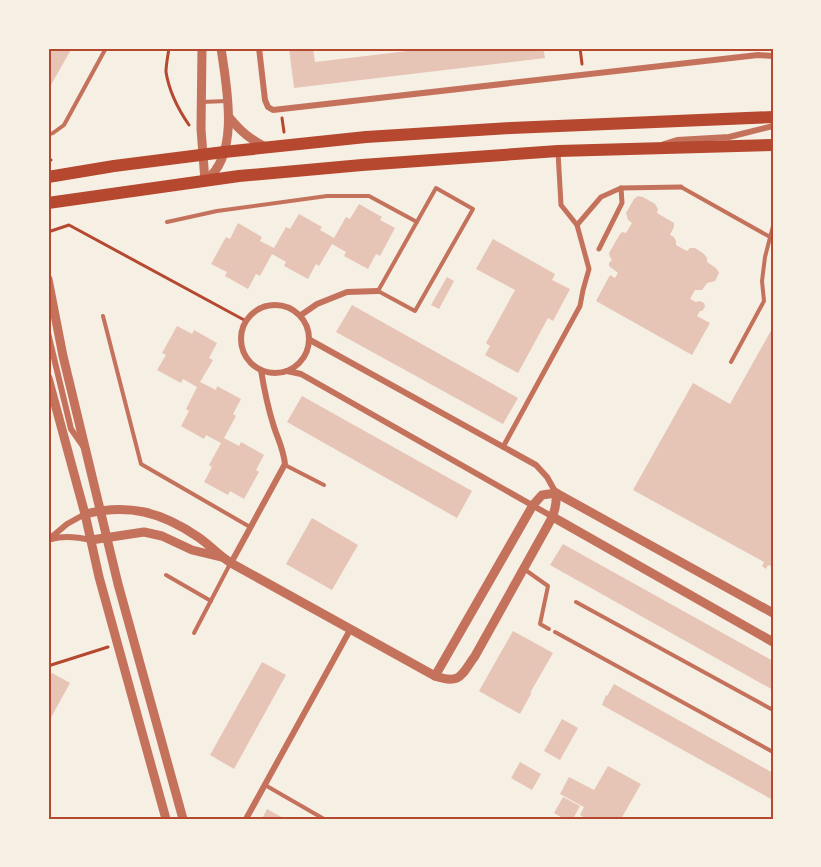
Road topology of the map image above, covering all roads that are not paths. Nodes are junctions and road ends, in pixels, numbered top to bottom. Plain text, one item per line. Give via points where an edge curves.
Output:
1 (106, 48) edge
2 (202, 48) edge
3 (221, 48) edge
4 (259, 48) edge
5 (773, 56) edge
6 (228, 101) junction
7 (201, 102) junction
8 (229, 117) junction
9 (773, 117) edge
10 (773, 126) edge
11 (48, 135) edge
12 (773, 145) edge
13 (267, 147) junction
14 (646, 148) junction
15 (224, 152) junction
16 (558, 152) junction
17 (202, 155) junction
18 (48, 177) edge
19 (204, 182) junction
20 (681, 187) joint
21 (621, 188) junction
22 (48, 203) edge
23 (167, 222) dead end
24 (417, 222) junction
25 (577, 225) junction
26 (773, 226) edge
27 (770, 237) junction
28 (599, 249) dead end
29 (48, 279) edge
30 (378, 291) junction
31 (301, 315) junction
32 (103, 316) dead end
33 (48, 333) edge
34 (310, 340) junction
35 (731, 362) dead end
36 (261, 370) junction
37 (287, 370) junction
38 (48, 378) edge
39 (503, 447) junction
40 (86, 452) junction
41 (285, 464) junction
42 (324, 485) dead end
43 (556, 493) junction
44 (532, 505) junction
45 (101, 510) junction
46 (84, 514) junction
47 (553, 517) junction
48 (251, 528) junction
49 (107, 537) junction
50 (48, 540) edge
51 (91, 540) junction
52 (221, 557) junction
53 (231, 563) junction
54 (524, 568) junction
55 (166, 575) dead end
56 (211, 601) junction
57 (576, 602) dead end
58 (773, 613) edge
59 (549, 629) dead end
60 (350, 630) junction
61 (555, 632) dead end
62 (194, 633) dead end
63 (773, 642) edge
64 (435, 676) junction
65 (773, 710) edge
66 (773, 752) edge
67 (264, 785) junction
68 (166, 819) edge
69 (183, 819) edge
70 (246, 819) edge
71 (324, 819) edge

1 - 11 lane via 64,125
2 - 7 street
3 - 6 street
4 - 5 street via 265,100 273,110
6 - 7 lane
6 - 8 street
7 - 17 street
8 - 13 street via 247,137
8 - 15 street
9 - 13 main road via 511,128
10 - 14 street via 729,137
12 - 14 main road
13 - 15 main road
14 - 16 main road
15 - 17 main road
15 - 19 street via 212,176
16 - 19 main road via 362,165
16 - 25 street via 561,205
17 - 18 main road
17 - 19 street
19 - 22 main road
20 - 21 street
20 - 27 lane
21 - 25 street via 601,197
21 - 28 street via 622,203
23 - 24 lane via 327,196 369,196
24 - 30 lane
24 - 30 lane via 436,188 472,209 415,311
25 - 39 street via 589,269 580,306
26 - 27 lane
27 - 35 lane via 762,281 764,301
29 - 40 street
30 - 31 street via 347,292
31 - 34 street
31 - 36 street via 284,305 270,305 258,309 246,321 243,350
32 - 48 lane via 141,464
33 - 40 street via 71,429
34 - 37 street via 303,359
34 - 39 street
36 - 37 street
36 - 41 street
37 - 44 street
38 - 46 street
39 - 43 street via 536,465
40 - 45 street
41 - 42 lane
41 - 48 street
43 - 44 street via 542,495
43 - 47 street
43 - 58 street
44 - 47 street
44 - 64 street
45 - 46 street
45 - 49 street
45 - 52 street via 130,509 160,516 199,537
46 - 50 street
46 - 51 street
47 - 54 street
47 - 63 street
48 - 53 street
49 - 51 street
49 - 52 street via 152,533
49 - 69 street
50 - 51 street via 64,536
51 - 68 street
52 - 53 street
53 - 56 lane
53 - 60 street
54 - 59 lane via 548,586 540,624
54 - 64 street via 461,675 450,680
55 - 56 lane
56 - 62 lane
57 - 65 lane
60 - 64 street
60 - 67 street
61 - 66 lane
67 - 70 street
67 - 71 lane

